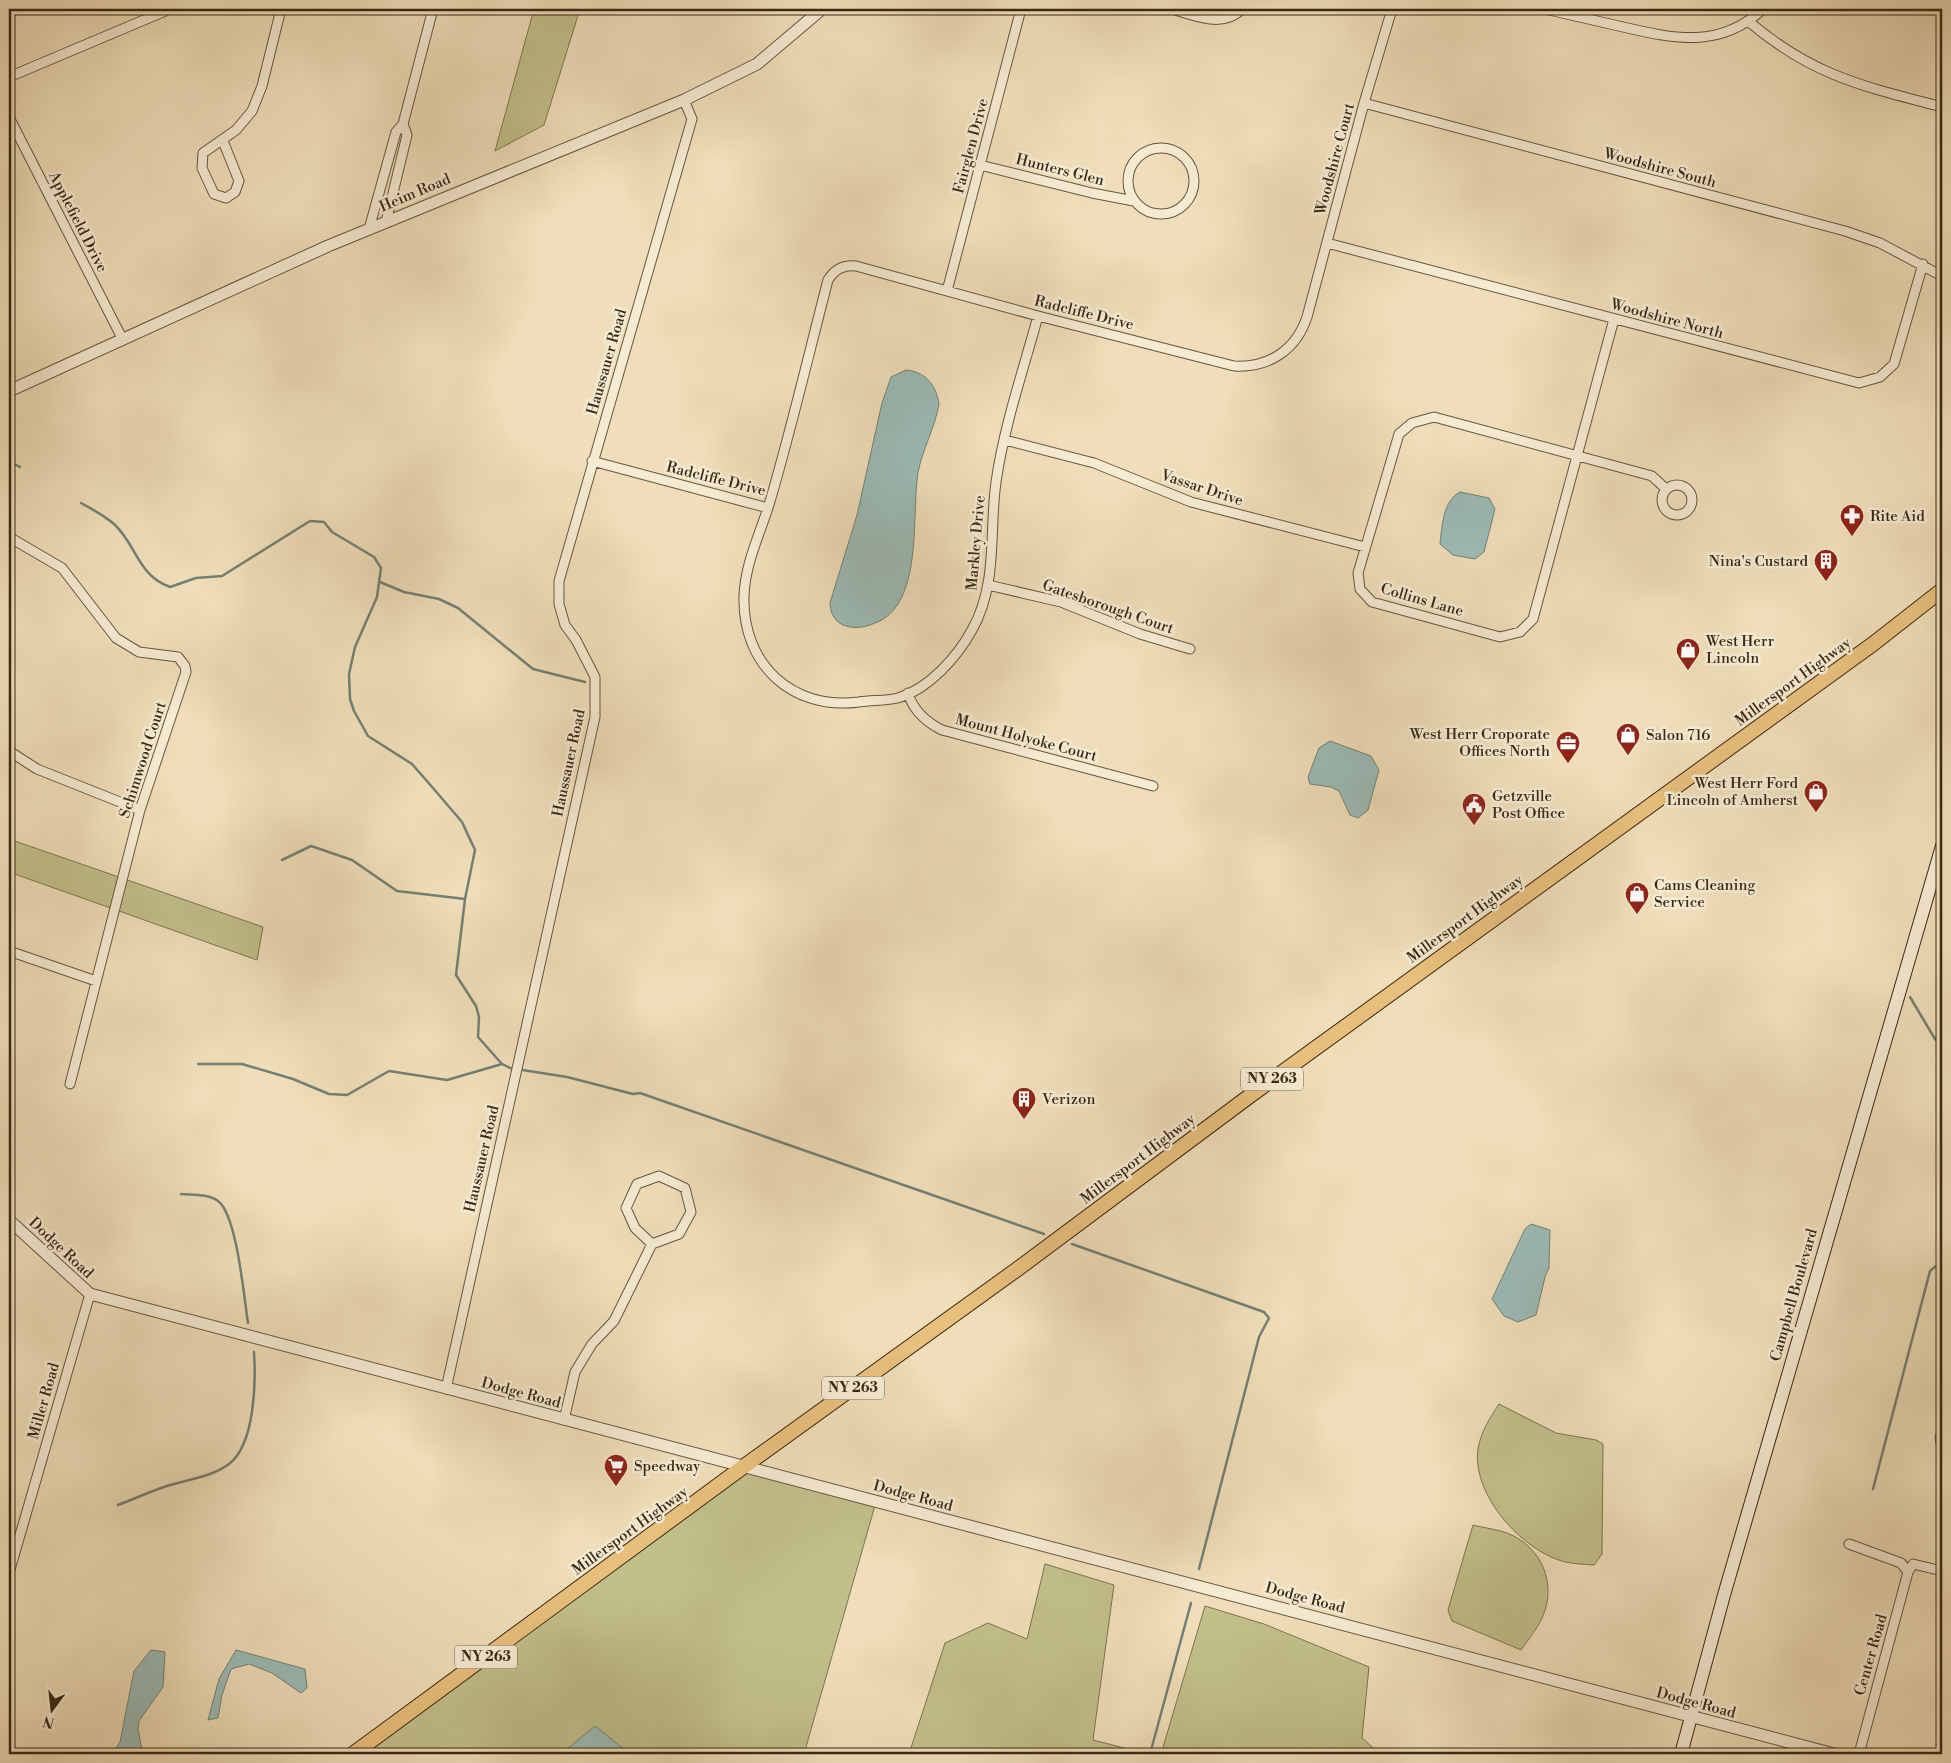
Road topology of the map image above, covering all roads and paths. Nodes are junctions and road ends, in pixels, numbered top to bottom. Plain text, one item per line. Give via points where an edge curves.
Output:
1 (170, 9) edge
2 (281, 9) edge
3 (433, 9) edge
4 (822, 9) edge
5 (1021, 9) edge
6 (1171, 9) edge
7 (1242, 9) edge
8 (1392, 9) edge
9 (1545, 9) edge
10 (1763, 9) edge
11 (1748, 21) junction
12 (9, 78) edge
13 (684, 100) junction
14 (1364, 104) junction
15 (1942, 107) edge
16 (9, 117) edge
17 (403, 124) junction
18 (223, 141) junction
19 (980, 165) junction
20 (1134, 201) junction
21 (386, 222) junction
22 (369, 229) junction
23 (1327, 243) junction
24 (1923, 264) junction
25 (1942, 276) edge
26 (947, 291) junction
27 (1038, 316) junction
28 (1307, 317) joint
29 (1614, 319) junction
30 (123, 340) junction
31 (9, 391) edge
32 (1004, 440) junction
33 (1577, 455) junction
34 (592, 461) junction
35 (1666, 489) dead end
36 (768, 508) junction
37 (9, 537) edge
38 (1365, 547) junction
39 (988, 585) junction
40 (1942, 590) edge
41 (1190, 649) dead end
42 (908, 693) junction
43 (9, 751) edge
44 (1153, 786) dead end
45 (140, 810) junction
46 (1942, 846) edge
47 (9, 951) edge
48 (96, 982) junction
49 (70, 1084) dead end
50 (9, 1220) edge
51 (652, 1244) junction
52 (90, 1294) junction
53 (446, 1389) junction
54 (564, 1420) junction
55 (1942, 1431) edge
56 (1942, 1446) edge
57 (743, 1467) junction
58 (1848, 1544) dead end
59 (1942, 1571) edge
60 (1908, 1572) junction
61 (9, 1573) edge
62 (1692, 1717) junction
63 (353, 1754) edge
64 (1681, 1754) edge
65 (1834, 1754) edge
66 (1859, 1754) edge

1 - 12 street
2 - 18 street via 258,99 245,121
3 - 17 street
4 - 13 street, Heim Road via 757,64
5 - 19 street, Fairglen Drive
6 - 7 street via 1220,20 1236,15
8 - 14 street, Woodshire Court
9 - 11 street via 1675,38 1705,38
10 - 11 street
11 - 15 street via 1784,50 1825,72 1869,88
13 - 21 street, Heim Road
13 - 34 street, Haussauer Road via 692,119
14 - 23 street, Woodshire Court
14 - 24 street, Woodshire South via 1845,231 1880,243
16 - 30 street, Applefield Drive
17 - 21 street via 407,135
17 - 22 street via 396,132
18 - 18 street via 207,149 202,168 214,194 226,198 235,192 239,181
19 - 20 street, Hunters Glen
19 - 26 street, Fairglen Drive
20 - 20 street, Hunters Glen via 1153,213 1164,214 1184,204 1193,184 1188,163 1171,150 1156,149 1141,154 1129,171 1128,181
21 - 22 street, Heim Road
22 - 30 street, Heim Road
23 - 28 street, Woodshire Court
23 - 29 street, Woodshire North
24 - 25 street, Woodshire South
24 - 29 street, Woodshire North via 1894,364 1869,382 1849,382
26 - 27 street, Radcliffe Drive
26 - 36 street, Radcliffe Drive via 856,266 833,269
27 - 28 street, Radcliffe Drive via 1234,366 1270,361 1282,354 1298,338
27 - 32 street, Markley Drive
29 - 33 street, Collins Lane
30 - 31 street, Heim Road
32 - 38 street, Vassar Drive via 1094,463 1191,502
32 - 39 street, Markley Drive via 996,482
33 - 35 street via 1652,476
33 - 38 street, Collins Lane via 1434,417 1412,423 1399,434
33 - 38 street, Collins Lane via 1532,619 1520,632 1500,637 1372,602 1360,589 1358,574
34 - 36 street, Radcliffe Drive
34 - 53 street, Haussauer Road via 559,580 559,604 565,625 595,677 595,717
36 - 42 street, Markley Drive via 750,561 744,596 746,623 765,666 796,694 824,703 897,698
37 - 45 street, Schimwood Court via 62,568 116,638 139,652 178,657 185,666 186,672
39 - 41 street, Gatesborough Court via 1061,602 1140,634
39 - 42 street, Markley Drive via 979,615 962,647 937,673
40 - 57 main road, Millersport Highway / NY 263 via 1799,698
42 - 44 street, Mount Holyoke Court via 911,704 926,720 942,730
43 - 45 street via 37,769
45 - 48 street, Schimwood Court
46 - 62 main road, Campbell Boulevard via 1724,1595
47 - 48 street
48 - 49 street, Schimwood Court
50 - 52 street, Dodge Road
51 - 51 street via 678,1234 691,1212 685,1188 659,1176 636,1184 626,1208 635,1228
51 - 54 street via 614,1321 592,1344 575,1372
52 - 53 street, Dodge Road
52 - 61 street, Miller Road
53 - 54 street, Dodge Road
54 - 57 street, Dodge Road
55 - 56 street
57 - 62 street, Dodge Road
57 - 63 main road, Millersport Highway / NY 263
58 - 60 street via 1901,1563
59 - 60 street, Center Road via 1913,1564
60 - 66 street, Center Road
62 - 64 main road, Campbell Boulevard
62 - 65 street, Dodge Road

